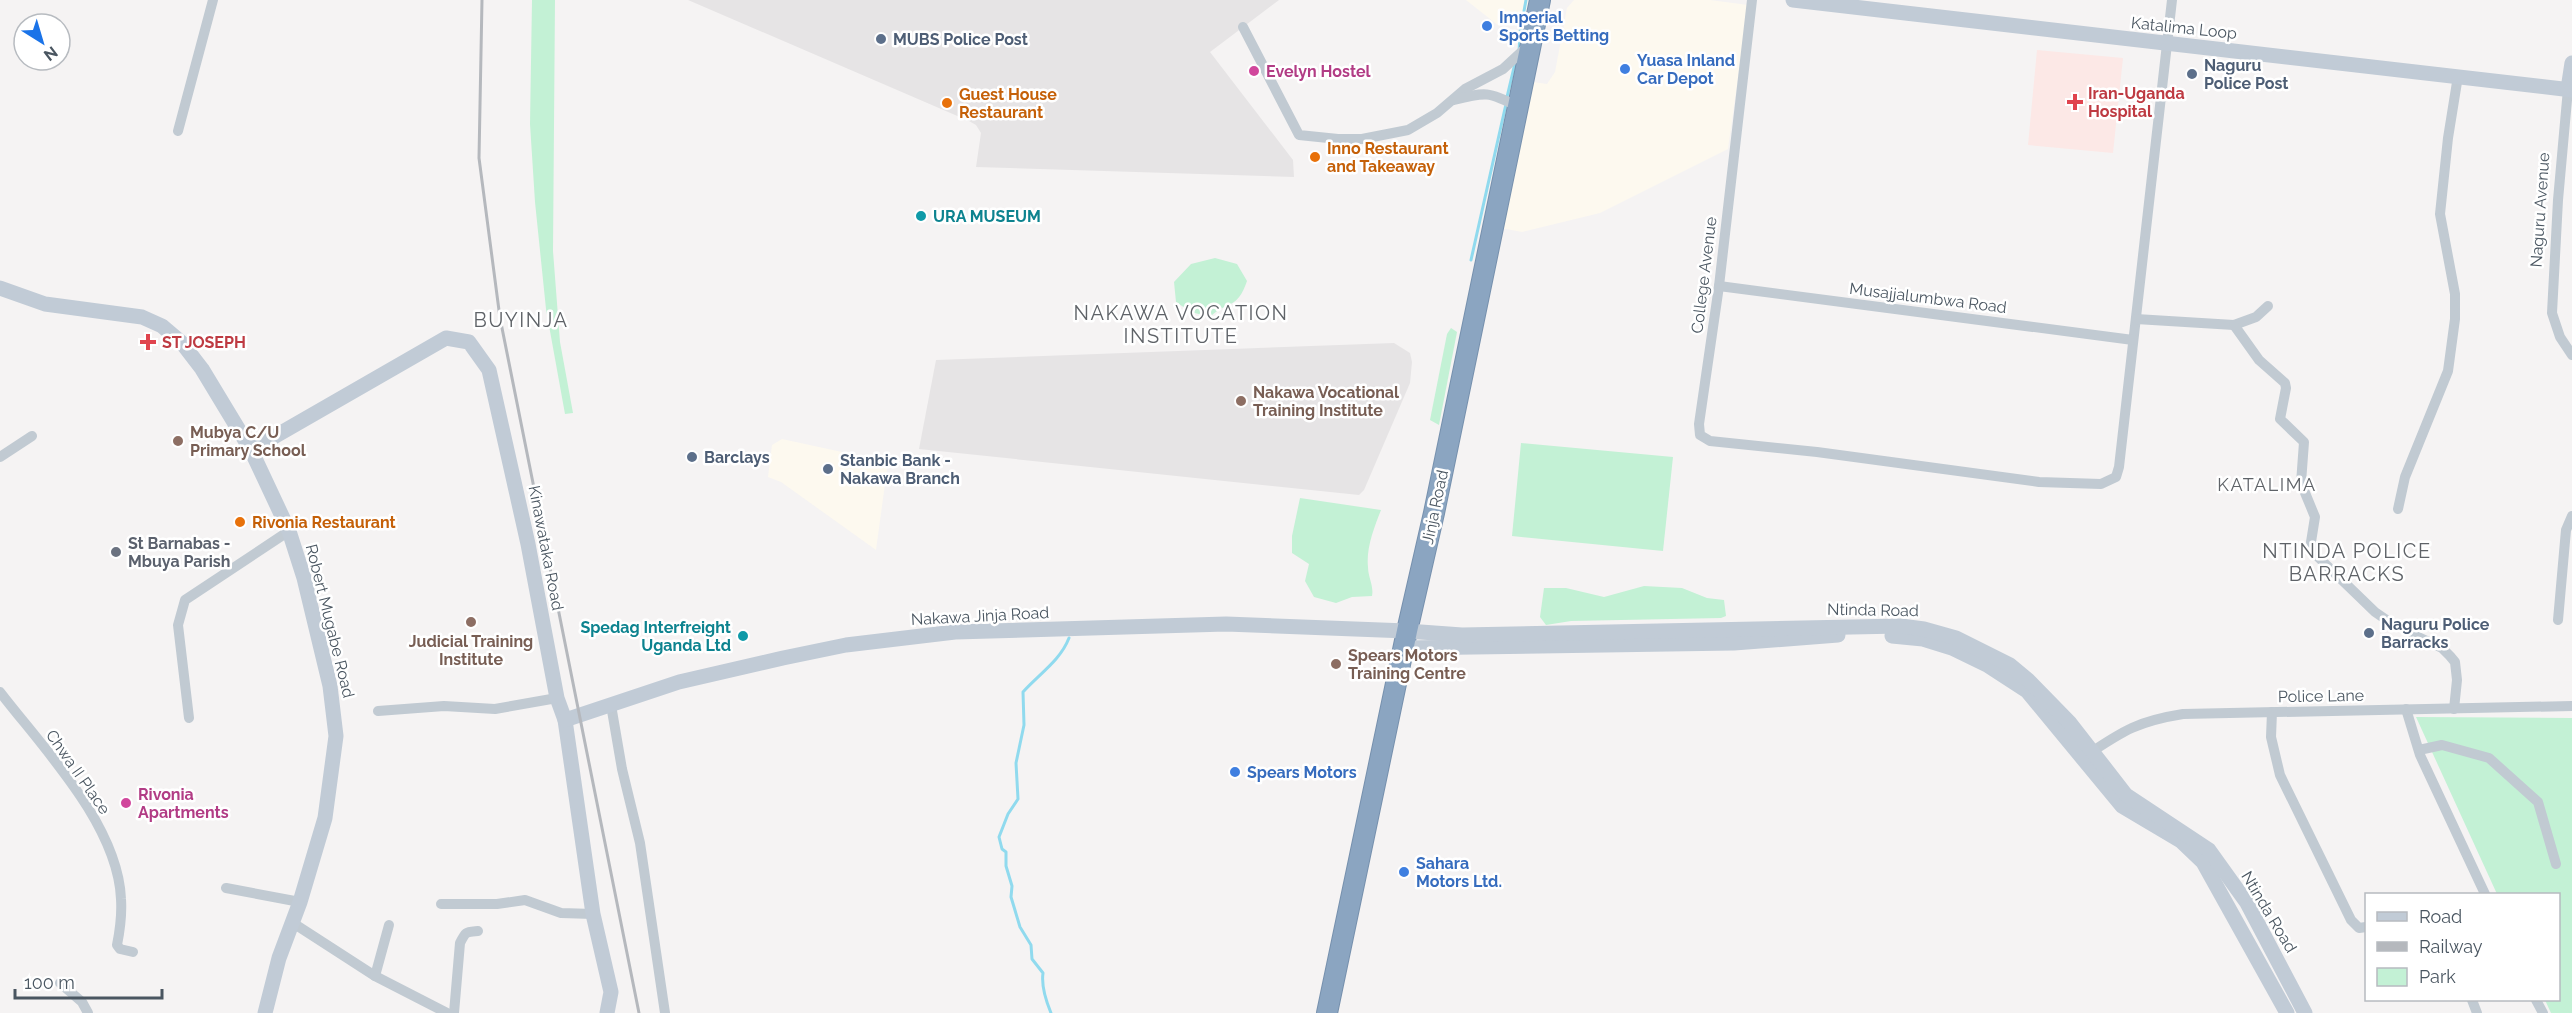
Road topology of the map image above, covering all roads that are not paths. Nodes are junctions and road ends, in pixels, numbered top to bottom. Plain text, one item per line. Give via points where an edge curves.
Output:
1 (213, 0) edge
2 (1540, 0) edge
3 (1752, 0) edge
4 (1793, 0) edge
5 (2172, 0) edge
6 (1244, 27) dead end
7 (1531, 43) junction
8 (2167, 44) junction
9 (2572, 63) edge
10 (2458, 76) junction
11 (2570, 89) edge
12 (1454, 100) junction
13 (1518, 107) junction
14 (178, 131) dead end
15 (1719, 286) junction
16 (0, 288) edge
17 (2268, 306) dead end
18 (2136, 319) junction
19 (2234, 325) junction
20 (2133, 340) junction
21 (2572, 355) edge
22 (32, 436) dead end
23 (250, 450) junction
24 (0, 457) edge
25 (2398, 509) dead end
26 (2572, 516) edge
27 (288, 531) junction
28 (2558, 620) dead end
29 (1405, 639) junction
30 (0, 692) edge
31 (557, 698) junction
32 (611, 705) junction
33 (2572, 706) edge
34 (2406, 709) junction
35 (2454, 709) junction
36 (378, 711) dead end
37 (2272, 712) junction
38 (189, 718) dead end
39 (565, 720) junction
40 (2419, 750) junction
41 (2087, 755) junction
42 (2556, 864) dead end
43 (226, 888) dead end
44 (2485, 893) edge
45 (300, 902) junction
46 (441, 904) dead end
47 (593, 915) junction
48 (293, 923) junction
49 (389, 925) dead end
50 (2365, 927) edge
51 (478, 931) dead end
52 (133, 952) dead end
53 (375, 976) junction
54 (60, 983) dead end
55 (88, 1013) edge
56 (265, 1013) edge
57 (447, 1013) edge
58 (454, 1013) edge
59 (608, 1013) edge
60 (665, 1013) edge
61 (1328, 1013) edge
62 (2288, 1013) edge
63 (2305, 1013) edge

1 - 14 street
2 - 7 highway, Jinja Road
3 - 15 street, College Avenue
4 - 8 street, Katalima Loop
5 - 8 street
6 - 12 street via 1299,135 1338,140 1399,133 1417,127
7 - 12 street via 1503,69 1464,89
7 - 13 highway, Jinja Road
8 - 10 street, Katalima Loop
8 - 18 street
9 - 11 street, Naguru Avenue
10 - 11 street, Katalima Loop
10 - 25 street via 2440,214 2455,294 2448,371 2405,477
11 - 21 street, Naguru Avenue via 2558,200 2552,313 2560,337
12 - 13 street via 1480,93 1497,95
13 - 29 highway, Jinja Road
15 - 20 street, Musajjalumbwa Road
15 - 20 street, College Avenue via 1699,424 1700,435 1710,441 2039,482 2107,482 2116,477 2119,467
16 - 23 street, Robert Mugabe Road via 45,304 131,314 162,326 193,355
17 - 19 street
18 - 19 street
18 - 20 street
19 - 35 street via 2259,360 2285,383 2280,419 2304,442 2301,483 2315,517 2311,542 2316,555 2375,612 2450,656 2455,662 2457,680
22 - 24 street
23 - 27 street, Robert Mugabe Road
23 - 31 street, Kinawataka Road via 441,340 459,338 469,342 489,370
26 - 28 street via 2566,530
27 - 38 street via 186,600 178,625
27 - 45 street, Robert Mugabe Road via 304,578 330,686 336,736 325,818
29 - 32 street, Nakawa Jinja Road via 1226,624 955,632 846,645 679,682
29 - 41 street, Ntinda Road via 1829,626 1924,628 1956,638 2010,665 2041,692
29 - 61 highway, Jinja Road
30 - 52 street, Chwa II Place via 80,795 107,841 121,897 118,947
31 - 36 street via 495,709 444,706
31 - 39 street, Kinawataka Road
32 - 39 street, Nakawa Jinja Road
32 - 60 street via 640,843
33 - 35 street, Police Lane
34 - 35 street, Police Lane
34 - 37 street, Police Lane
34 - 40 street
37 - 41 street, Police Lane via 2183,714 2150,719
37 - 50 street via 2271,737 2280,775 2351,920
39 - 47 street, Kinawataka Road
40 - 42 street via 2442,745 2489,758 2538,802
40 - 44 street
41 - 62 street, Ntinda Road via 2122,806 2181,841 2203,862
41 - 63 street, Ntinda Road via 2126,795 2209,850 2247,903
43 - 45 street
45 - 48 street, Robert Mugabe Road
46 - 47 street via 525,900 561,913
47 - 59 street, Kinawataka Road via 611,992
48 - 53 street
48 - 56 street, Robert Mugabe Road
49 - 53 street
51 - 58 street via 471,930 460,943
53 - 57 street
54 - 55 street

